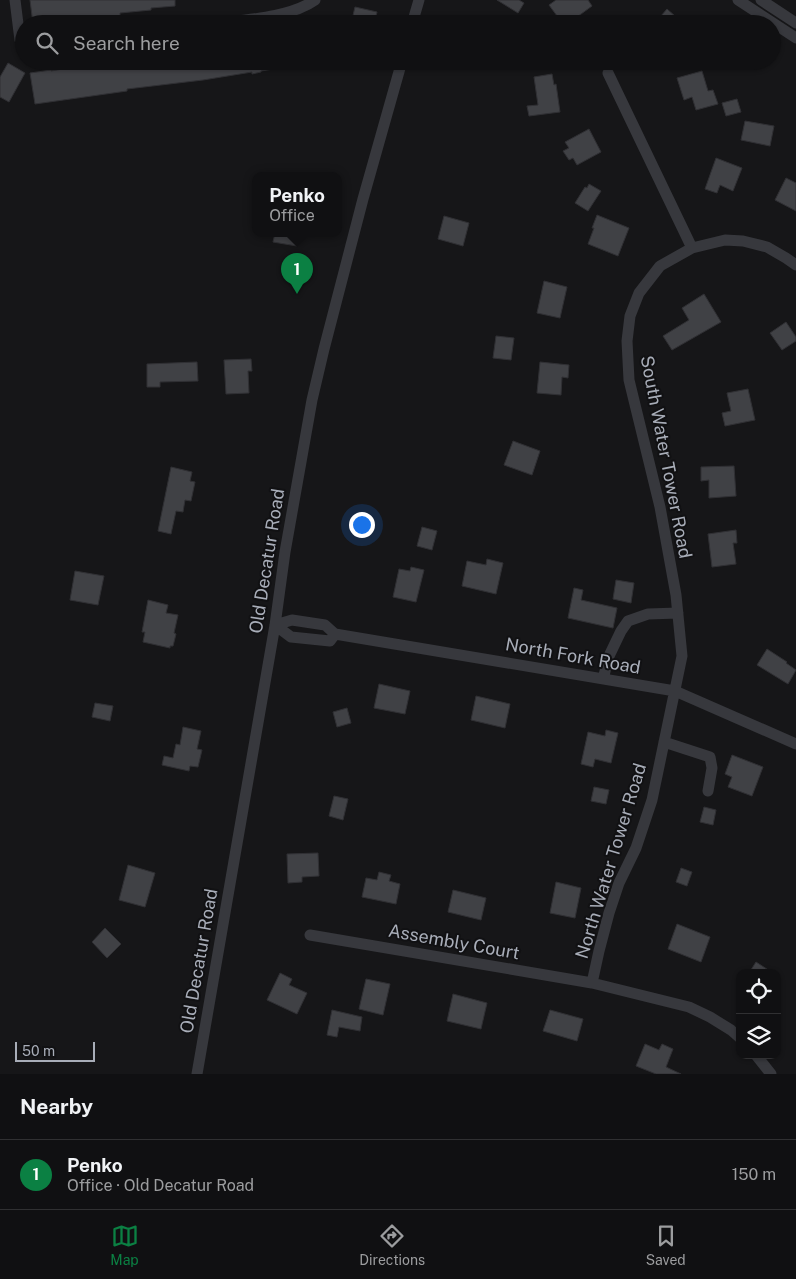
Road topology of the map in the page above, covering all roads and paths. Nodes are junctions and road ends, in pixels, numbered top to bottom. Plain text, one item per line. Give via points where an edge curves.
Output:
1 (15, 0) edge
2 (315, 0) edge
3 (419, 0) edge
4 (738, 0) edge
5 (761, 0) edge
6 (17, 15) edge
7 (272, 15) edge
8 (415, 15) edge
9 (761, 15) edge
10 (796, 23) edge
11 (781, 28) edge
12 (796, 38) edge
13 (399, 70) edge
14 (608, 73) dead end
15 (692, 248) junction
16 (796, 265) edge
17 (678, 612) junction
18 (275, 625) junction
19 (335, 634) junction
20 (603, 678) junction
21 (676, 691) junction
22 (664, 742) junction
23 (796, 744) edge
24 (708, 791) dead end
25 (310, 935) dead end
26 (592, 983) junction
27 (736, 1034) edge
28 (759, 1059) edge
29 (198, 1074) edge
30 (770, 1074) edge

1 - 6 street
2 - 7 street
3 - 8 street
4 - 9 street
5 - 10 street
11 - 12 street
13 - 18 street, Old Decatur Road via 312,400
14 - 15 street
15 - 16 street, South Water Tower Road via 725,240 744,241 767,248
15 - 17 street, South Water Tower Road via 660,266 639,293 630,316 626,341 629,380 660,507
17 - 20 street via 648,614 628,621 609,656
17 - 21 street, South Water Tower Road via 682,656
18 - 19 street, North Fork Road via 292,620 325,625
18 - 19 street, North Fork Road via 291,636 330,641
18 - 29 street, Old Decatur Road
19 - 20 street, North Fork Road
20 - 21 street, North Fork Road
21 - 22 street, North Water Tower Road
21 - 23 street, North Fork Road
22 - 24 street via 710,757 712,768
22 - 26 street, North Water Tower Road via 652,800 609,913
25 - 26 street, Assembly Court
26 - 27 street, Assembly Court via 689,1007
28 - 30 street

